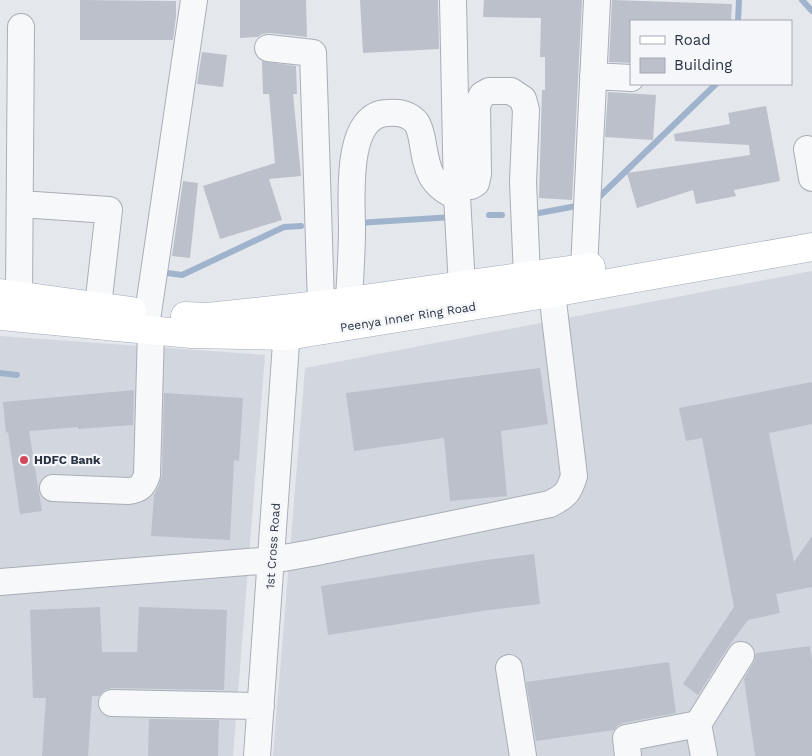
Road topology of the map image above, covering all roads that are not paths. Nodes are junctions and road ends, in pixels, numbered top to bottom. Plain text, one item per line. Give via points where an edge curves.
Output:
1 (194, 0) edge
2 (453, 0) edge
3 (598, 0) edge
4 (21, 27) dead end
5 (268, 48) dead end
6 (593, 76) junction
7 (630, 78) edge
8 (807, 150) dead end
9 (812, 178) edge
10 (457, 192) junction
11 (20, 204) junction
12 (812, 230) edge
13 (812, 247) edge
14 (584, 269) junction
15 (527, 277) junction
16 (462, 286) junction
17 (552, 293) junction
18 (10, 294) edge
19 (349, 301) junction
20 (322, 304) junction
21 (98, 306) junction
22 (289, 308) junction
23 (0, 316) edge
24 (149, 322) junction
25 (287, 336) junction
26 (53, 488) dead end
27 (272, 560) junction
28 (0, 582) edge
29 (741, 655) dead end
30 (509, 668) dead end
31 (112, 703) dead end
32 (261, 706) junction
33 (698, 724) junction
34 (257, 756) edge
35 (523, 756) edge
36 (628, 756) edge
37 (704, 756) edge

1 - 24 street
2 - 10 street
3 - 6 street
4 - 11 street
5 - 20 street via 314,54
6 - 7 street
6 - 14 street
8 - 9 street
10 - 15 street via 476,183 477,105 482,95 489,91 511,91 523,99 526,110 523,182
10 - 16 street
10 - 19 street via 448,193 433,181 416,122 402,112 383,112 368,120 359,136 351,169
11 - 18 street
11 - 21 street via 109,210
12 - 14 main road, Peenya Inner Ring Road
13 - 17 main road, Peenya Inner Ring Road
14 - 15 main road, Peenya Inner Ring Road
15 - 16 main road, Peenya Inner Ring Road
16 - 19 main road, Peenya Inner Ring Road
17 - 25 main road, Peenya Inner Ring Road
17 - 27 street via 574,476 570,489 562,498 550,504
18 - 21 main road, Peenya Inner Ring Road
19 - 20 main road, Peenya Inner Ring Road
20 - 22 main road, Peenya Inner Ring Road
21 - 24 main road, Peenya Inner Ring Road
22 - 24 main road, Peenya Inner Ring Road
22 - 25 street, 1st Cross Road
23 - 24 main road, Peenya Inner Ring Road
24 - 25 main road, Peenya Inner Ring Road via 191,334
24 - 26 street via 147,475 144,485 137,491
25 - 27 street, 1st Cross Road
27 - 28 street
27 - 32 street, 1st Cross Road
29 - 33 street
30 - 35 street
31 - 32 street
32 - 34 street, 1st Cross Road
33 - 36 street via 626,738
33 - 37 street

